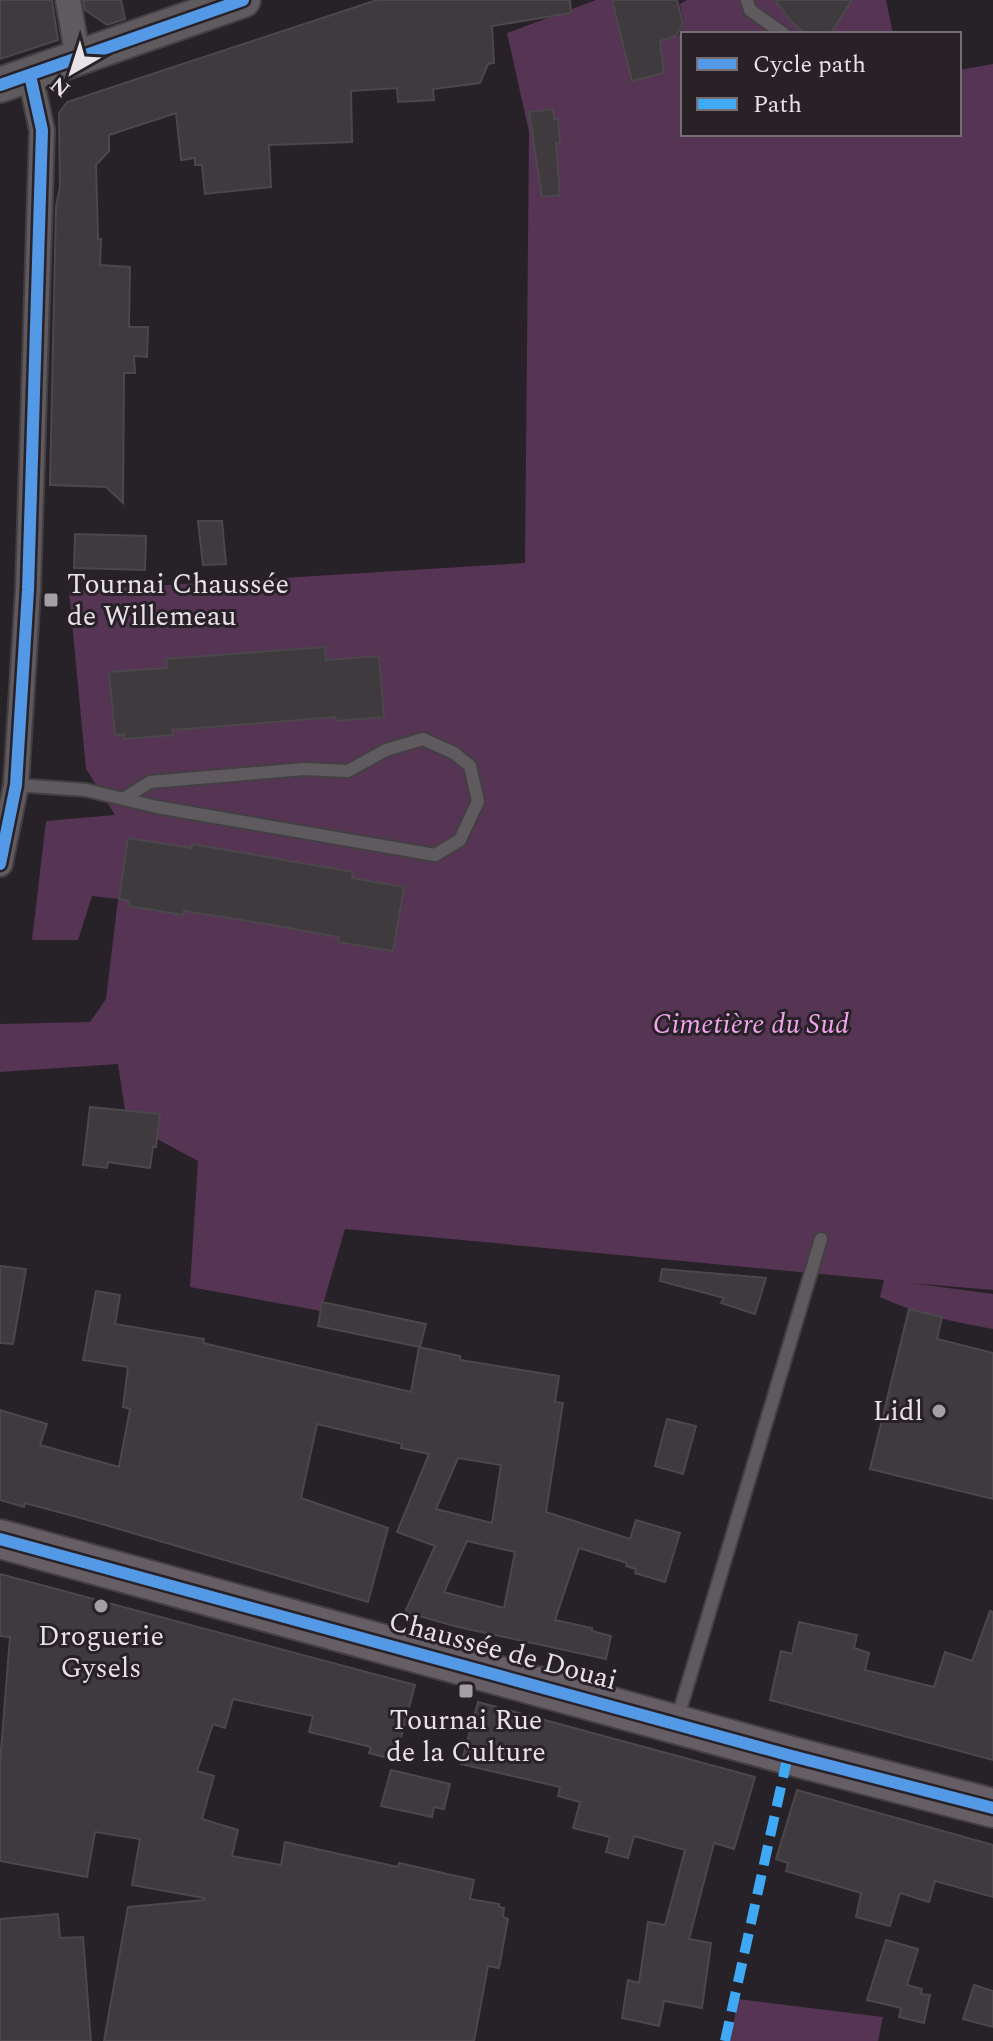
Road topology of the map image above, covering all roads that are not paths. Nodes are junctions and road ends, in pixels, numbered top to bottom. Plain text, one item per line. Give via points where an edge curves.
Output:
1 (68, 0) edge
2 (243, 0) edge
3 (747, 0) edge
4 (781, 32) edge
5 (78, 58) junction
6 (15, 80) edge
7 (16, 785) junction
8 (123, 799) junction
9 (0, 864) edge
10 (821, 1239) dead end
11 (0, 1539) edge
12 (676, 1724) junction
13 (993, 1808) edge

1 - 5 street
2 - 5 street
3 - 4 lane via 750,10
5 - 6 street
6 - 7 street via 42,130 28,590
7 - 8 lane via 86,790
7 - 9 street
8 - 8 lane via 435,855 460,840 478,801 470,766 423,739 386,750 348,771 305,769 150,782
10 - 12 lane
11 - 12 main road, Chaussée de Douai
12 - 13 main road, Chaussée de Douai

